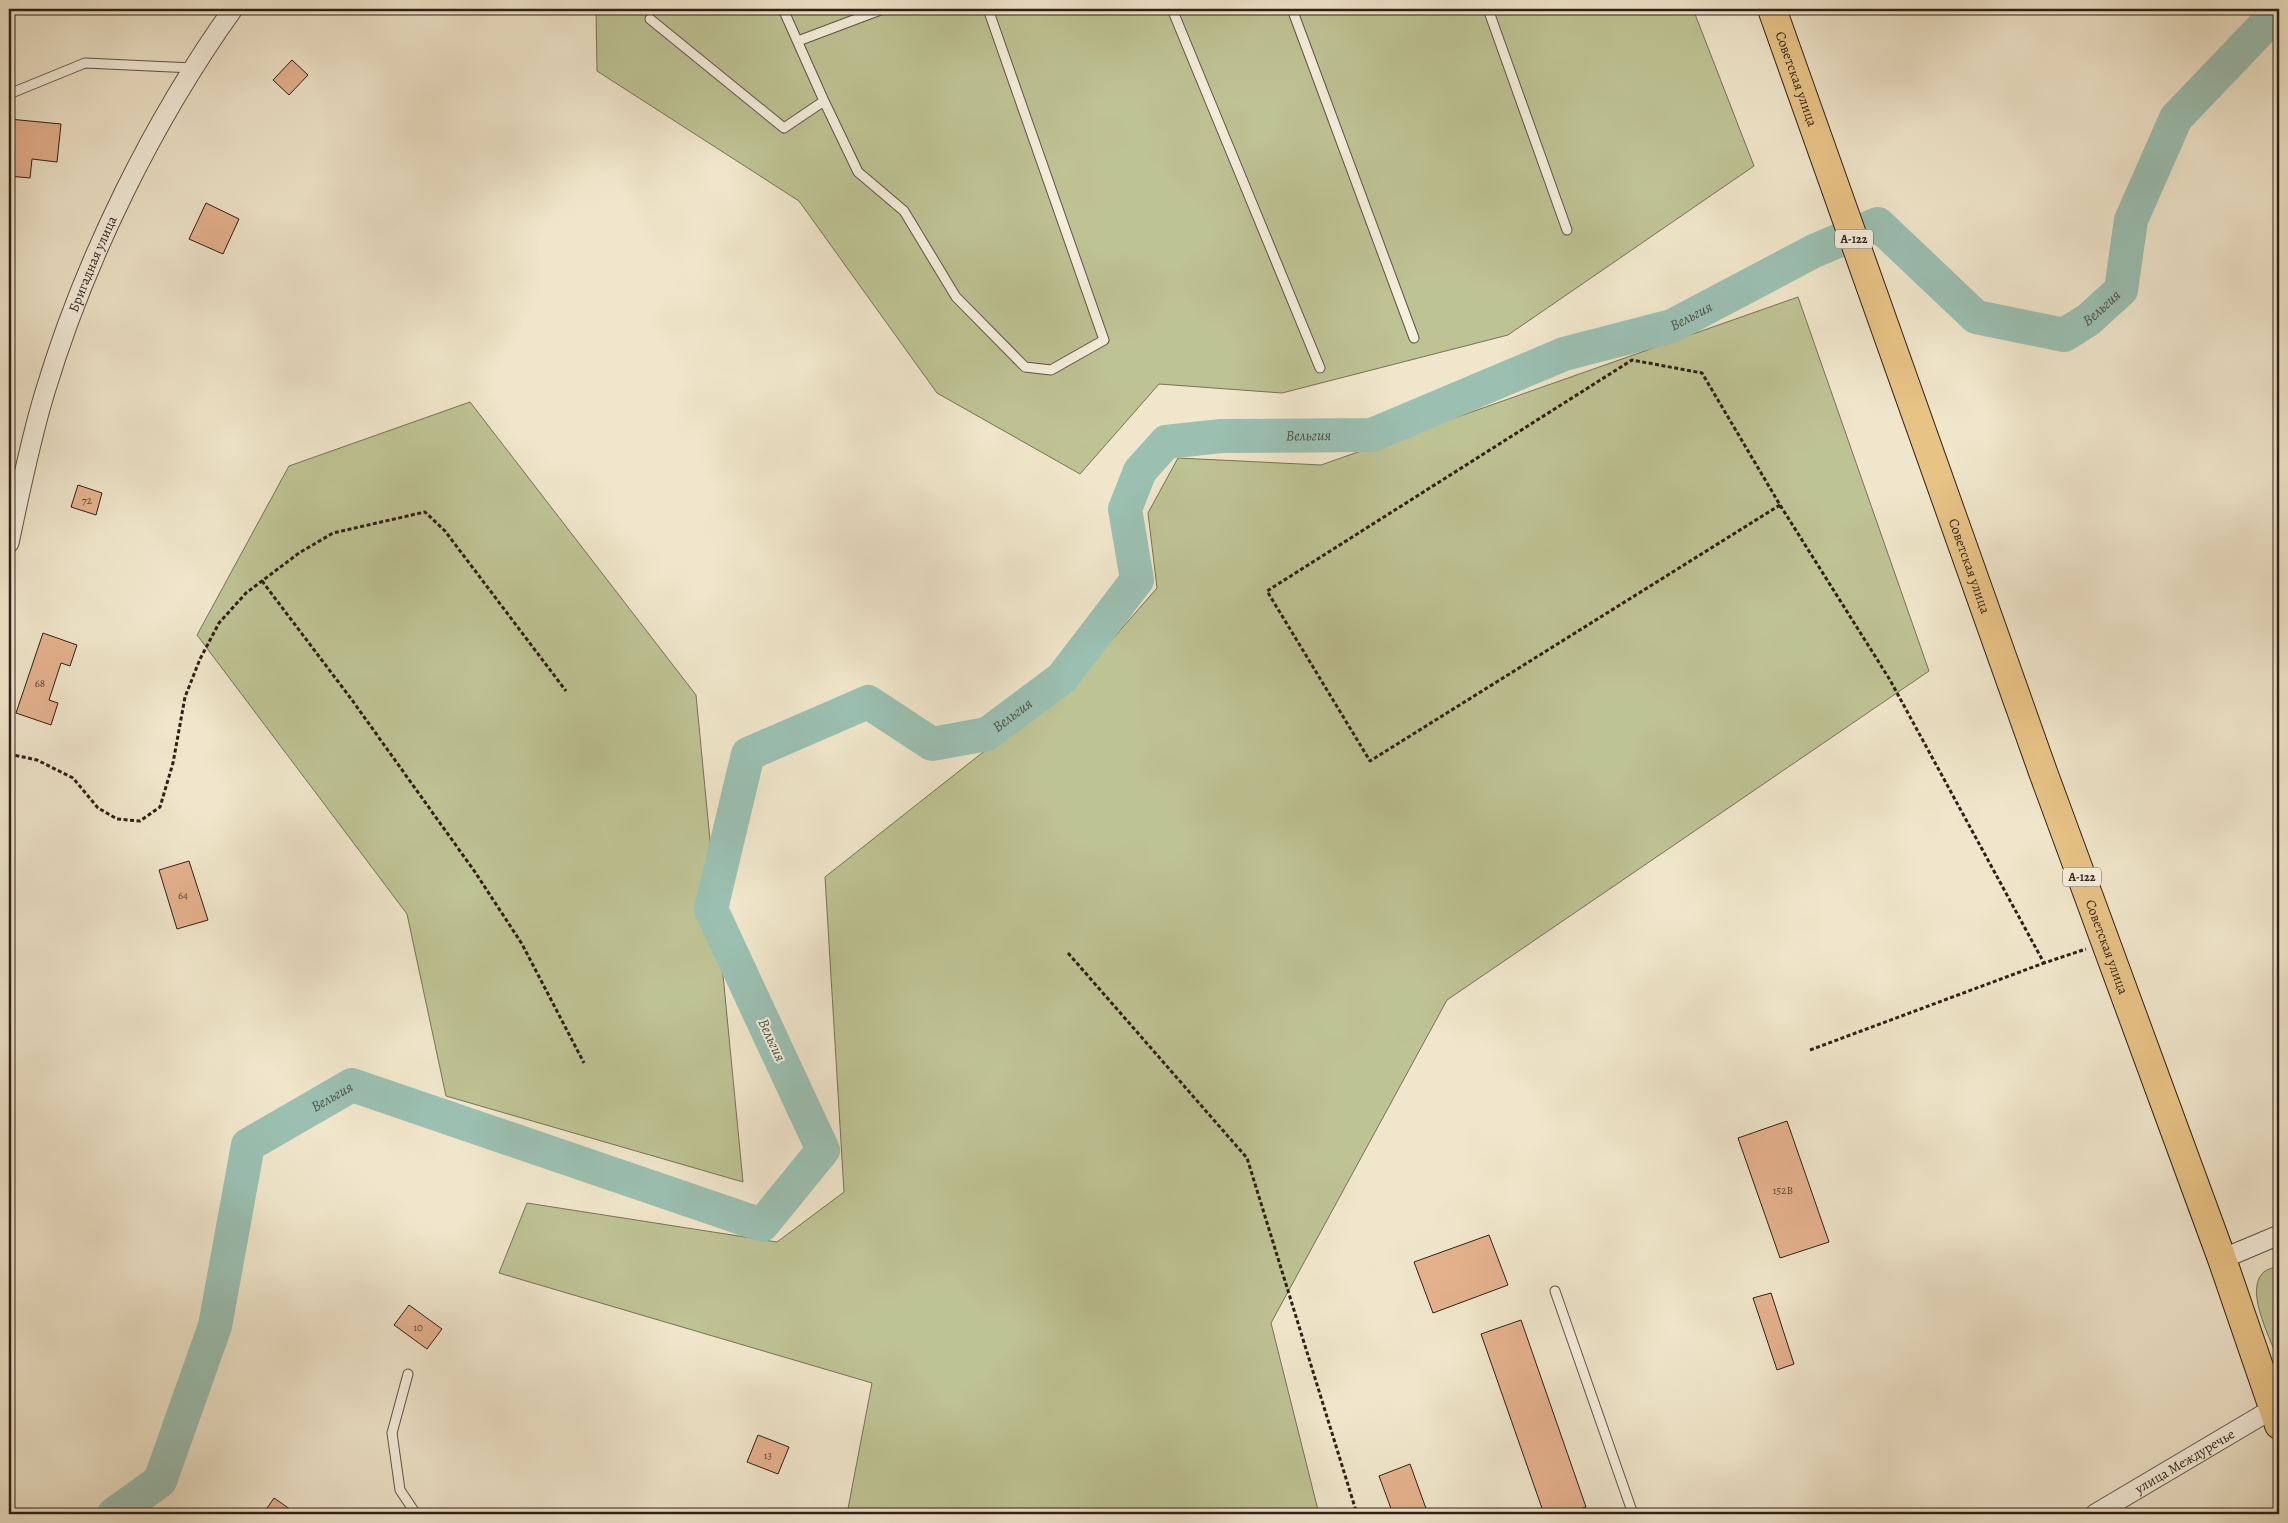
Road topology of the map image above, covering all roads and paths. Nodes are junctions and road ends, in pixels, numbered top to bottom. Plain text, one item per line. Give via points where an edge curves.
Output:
1 (233, 9) edge
2 (783, 9) edge
3 (883, 9) edge
4 (988, 9) edge
5 (1172, 9) edge
6 (1292, 9) edge
7 (1488, 9) edge
8 (1772, 9) edge
9 (650, 19) dead end
10 (798, 41) junction
11 (193, 68) junction
12 (9, 94) edge
13 (824, 101) junction
14 (1567, 230) dead end
15 (1414, 338) dead end
16 (1320, 368) dead end
17 (1780, 505) junction
18 (9, 543) edge
19 (262, 582) junction
20 (566, 690) dead end
21 (9, 754) edge
22 (2106, 943) junction
23 (1068, 953) dead end
24 (2044, 963) junction
25 (1810, 1050) dead end
26 (584, 1063) dead end
27 (2279, 1236) edge
28 (2222, 1259) junction
29 (1555, 1291) dead end
30 (408, 1374) dead end
31 (2277, 1417) edge
32 (416, 1514) edge
33 (1357, 1514) edge
34 (1633, 1514) edge
35 (2095, 1514) edge

1 - 11 street, Бригадная улица
2 - 10 lane
3 - 10 lane
4 - 13 lane via 1104,340 1051,370 1025,366 956,296 904,211 858,172
5 - 16 lane
6 - 15 lane
7 - 14 lane
8 - 22 main road, Советская улица / А-122
9 - 13 lane via 784,128
10 - 13 lane
11 - 12 lane via 85,63
11 - 18 street, Бригадная улица via 148,145 82,284 45,392
17 - 17 path via 1370,760 1267,591 1632,360 1702,373
17 - 24 path via 1890,680
19 - 20 path via 299,553 333,533 425,512 445,531
19 - 21 path via 246,593 219,623 200,659 185,697 173,763 160,807 140,821 117,819 98,808 72,778 37,760
19 - 26 path via 352,700 475,872 522,944
22 - 24 path
22 - 28 main road, Советская улица / А-122
23 - 33 path via 1247,1158
24 - 25 path
27 - 28 street
28 - 31 main road, Советская улица / А-122
29 - 34 lane
30 - 32 lane via 392,1433 400,1490
31 - 35 street, улица Междуречье

